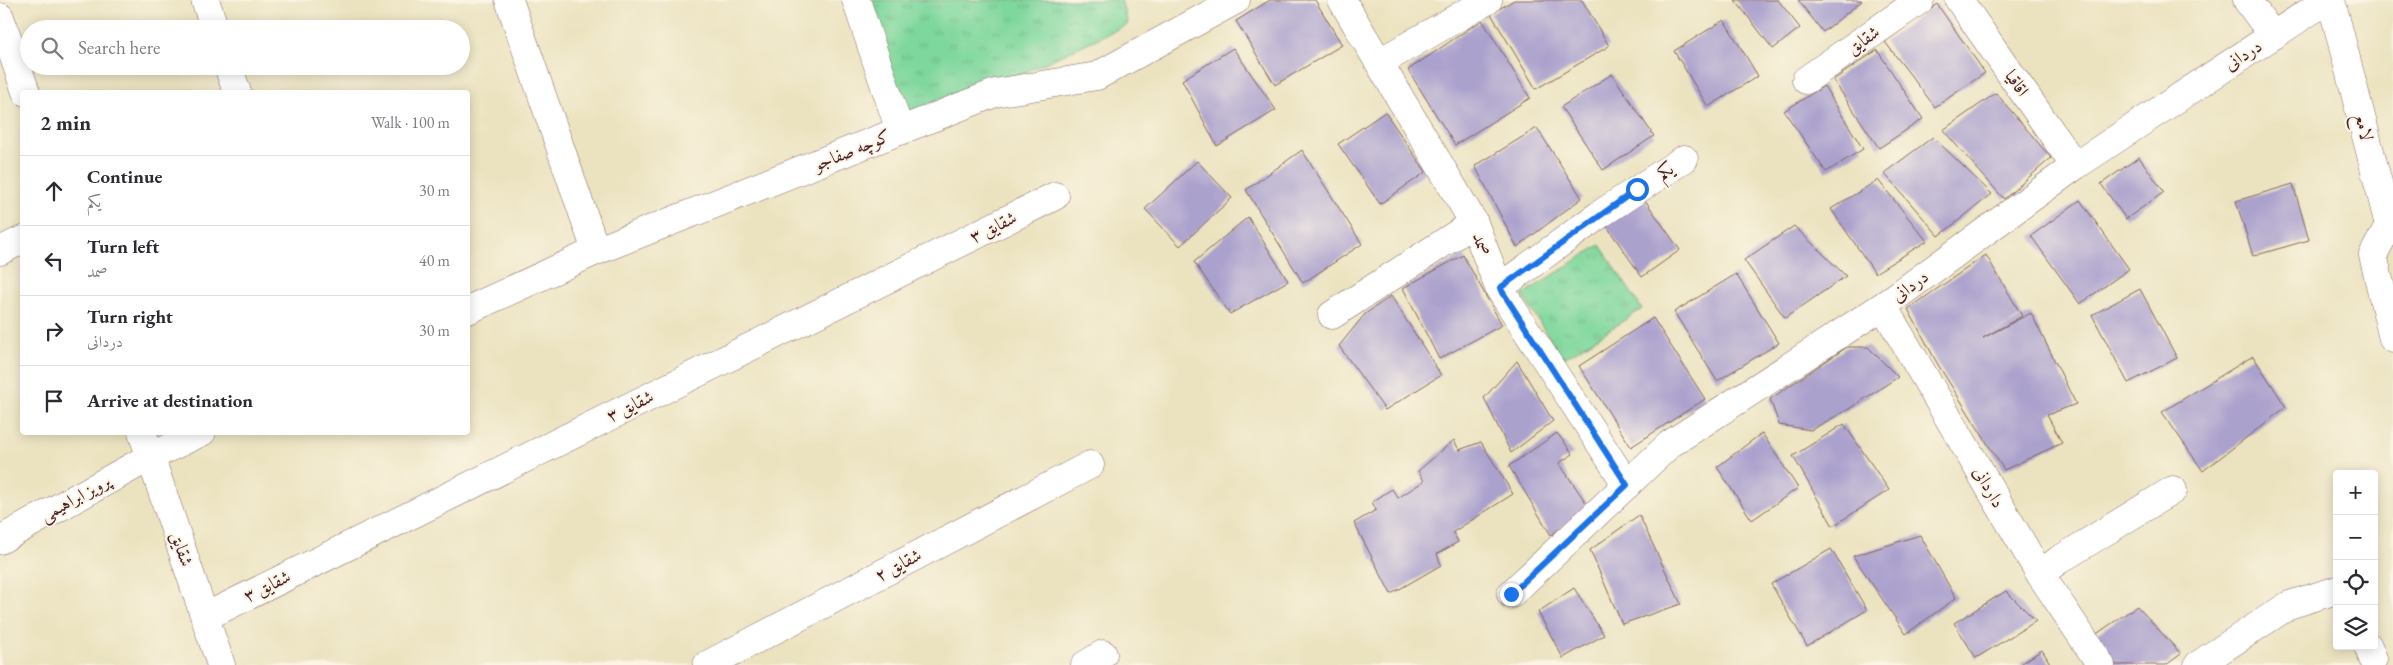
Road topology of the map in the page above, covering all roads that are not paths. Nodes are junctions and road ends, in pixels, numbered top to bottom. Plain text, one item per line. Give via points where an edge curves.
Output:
1 (205, 0) edge
2 (509, 0) edge
3 (856, 0) edge
4 (1236, 0) edge
5 (1342, 0) edge
6 (1488, 0) edge
7 (1920, 0) edge
8 (1959, 0) edge
9 (2247, 0) edge
10 (2327, 0) edge
11 (2332, 0) edge
12 (0, 17) edge
13 (212, 20) edge
14 (2273, 36) junction
15 (1380, 62) junction
16 (20, 75) edge
17 (20, 75) edge
18 (231, 75) edge
19 (1806, 80) dead end
20 (25, 90) edge
21 (236, 90) edge
22 (900, 131) junction
23 (1684, 160) dead end
24 (2075, 166) junction
25 (1055, 196) dead end
26 (1474, 223) junction
27 (20, 241) edge
28 (0, 251) edge
29 (596, 251) junction
30 (1500, 288) junction
31 (1883, 306) junction
32 (470, 309) edge
33 (1332, 315) dead end
34 (2393, 339) edge
35 (189, 435) edge
36 (146, 445) edge
37 (1090, 465) dead end
38 (1627, 485) junction
39 (2173, 490) dead end
40 (0, 540) edge
41 (2040, 574) junction
42 (2333, 591) edge
43 (1511, 594) dead end
44 (204, 617) junction
45 (221, 665) edge
46 (707, 665) edge
47 (2101, 665) edge
48 (2198, 665) edge

1 - 13 street
2 - 29 street
3 - 22 street
4 - 22 street, کوچه صفاجو via 1097,76 995,93
5 - 15 street, صمد
6 - 15 street
7 - 19 street, شقایق
8 - 24 street, اقاقیا
9 - 14 street
10 - 14 street, دردانی
11 - 34 street, لامع via 2390,225 2373,255
12 - 16 street
14 - 24 street, دردانی
15 - 26 street, صمد
17 - 20 street
18 - 21 street
22 - 29 street, کوچه صفاجو
23 - 30 street, یکم via 1637,189
24 - 31 street, دردانی
25 - 44 street, شقایق ۳
26 - 30 street, صمد
26 - 33 street
27 - 28 street
29 - 32 street, کوچه صفاجو
30 - 38 street, صمد
31 - 38 street, دردانی via 1670,444
31 - 41 street, داردانی
35 - 36 street
36 - 40 street, پرویز ابراهیمی
36 - 44 street, شقایق
37 - 46 street, شقایق ۲
38 - 43 street, دردانی
39 - 41 street
41 - 47 street, داردانی
42 - 48 street via 2289,605
44 - 45 street, شقایق

